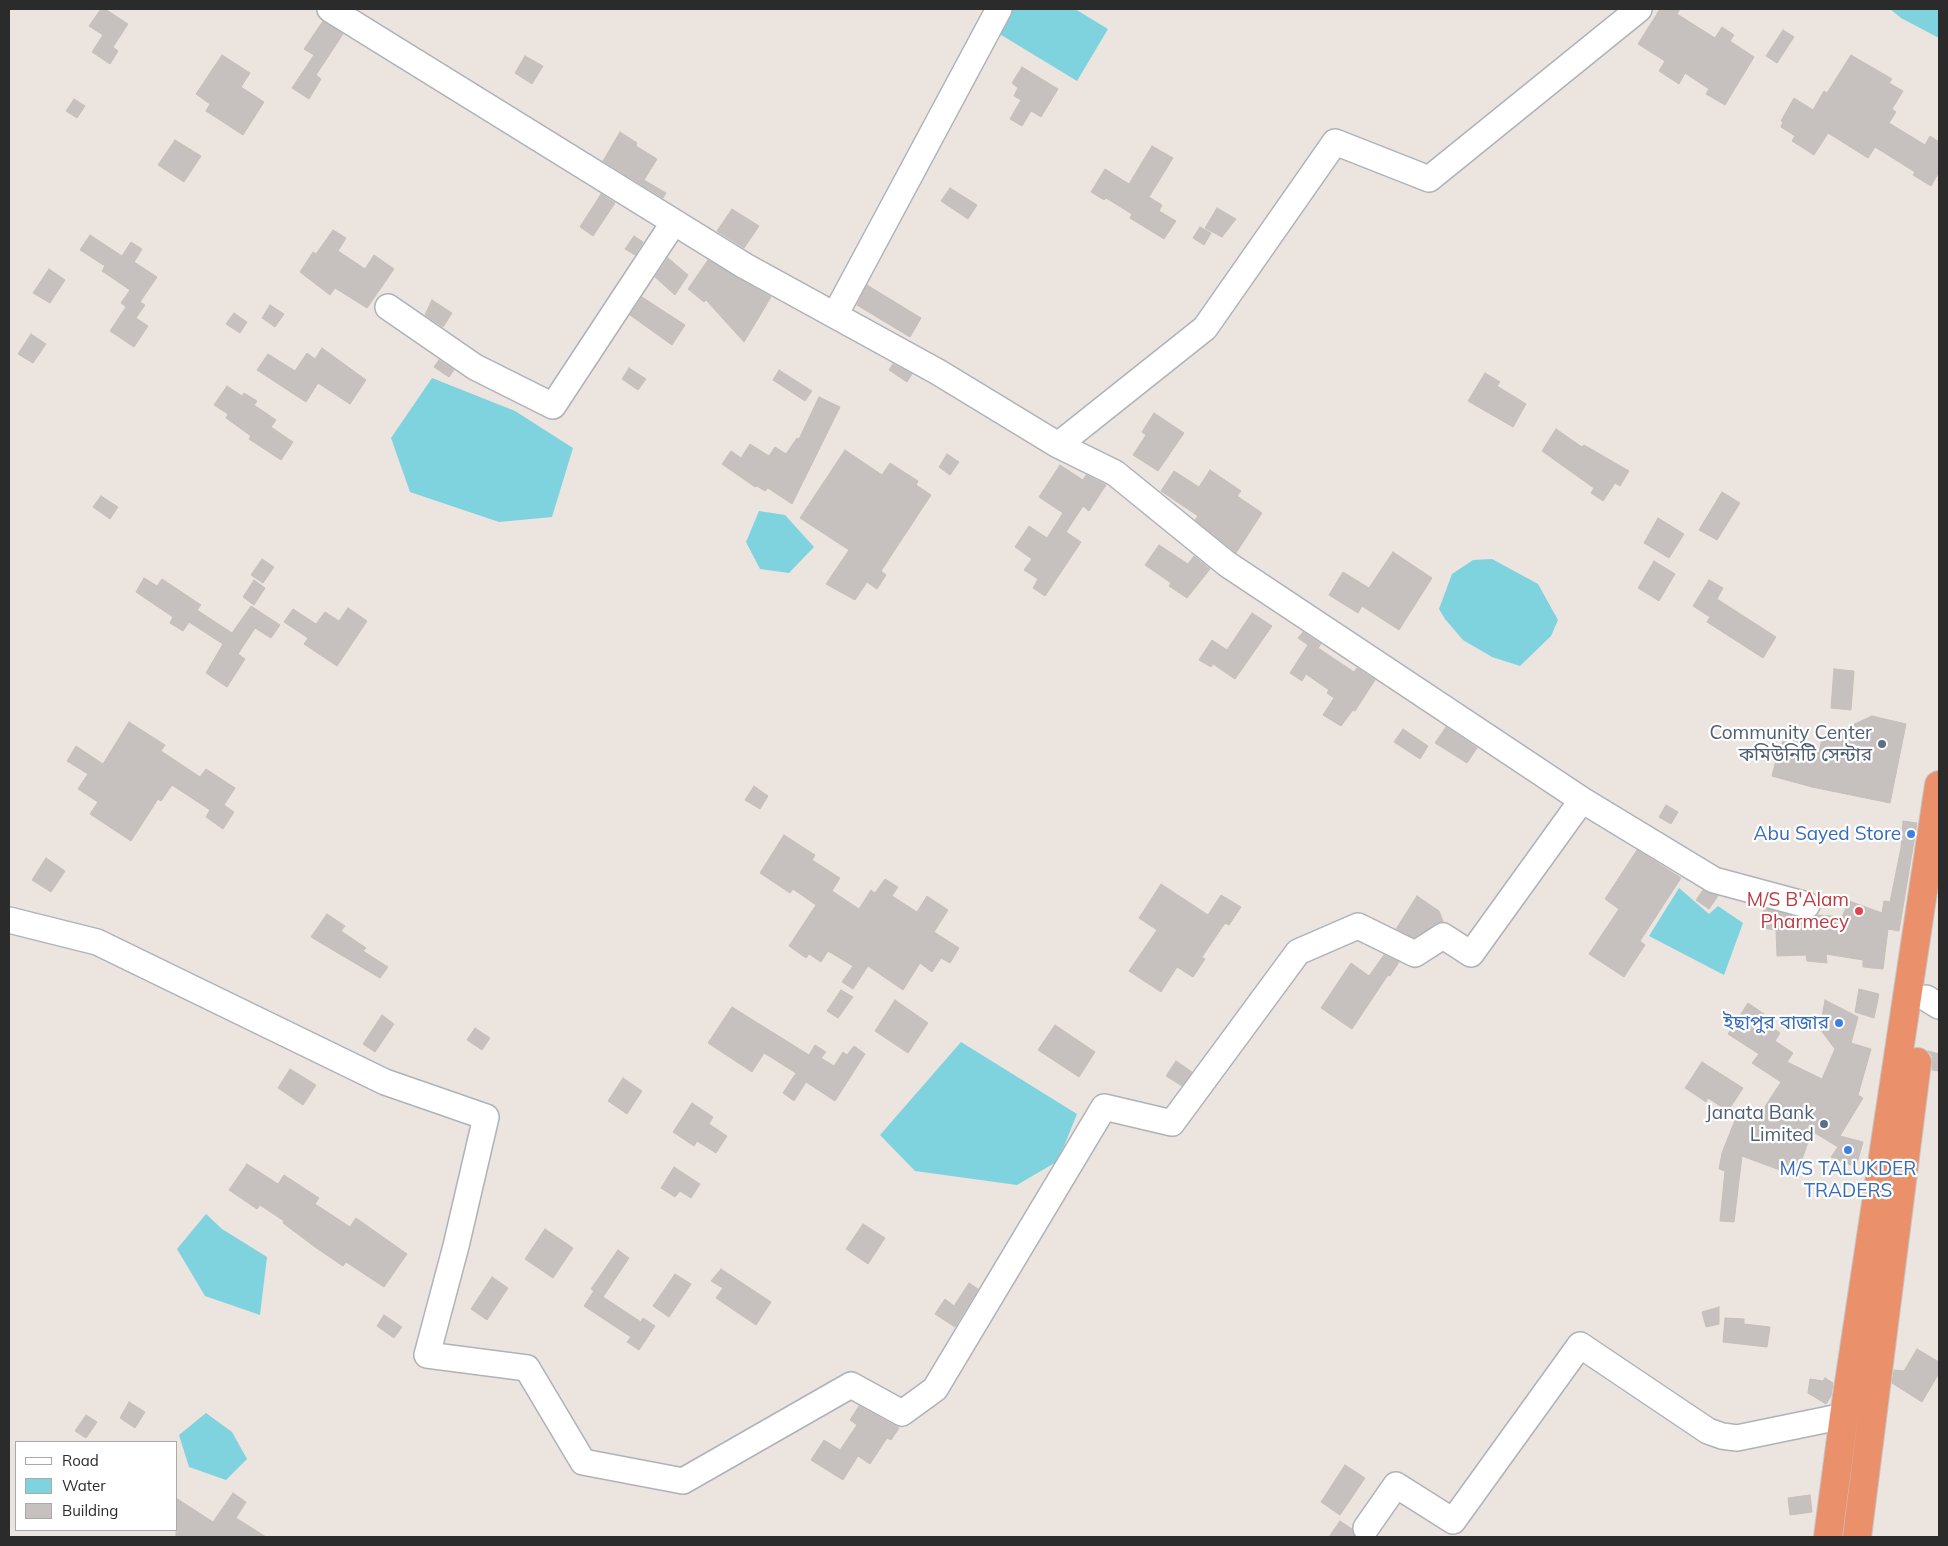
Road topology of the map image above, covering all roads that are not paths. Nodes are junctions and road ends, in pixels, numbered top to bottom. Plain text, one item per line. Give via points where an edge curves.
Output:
1 (330, 9) edge
2 (999, 9) edge
3 (1639, 9) edge
4 (674, 222) junction
5 (388, 307) dead end
6 (835, 315) junction
7 (1058, 445) junction
8 (1939, 785) edge
9 (1582, 800) junction
10 (1807, 906) dead end
11 (1939, 912) edge
12 (9, 920) edge
13 (1933, 1002) edge
14 (1844, 1416) junction
15 (1366, 1528) dead end
16 (1828, 1537) edge
17 (1857, 1537) edge

1 - 4 street
2 - 6 street
3 - 7 street via 1429,179 1335,142 1205,328
4 - 5 street via 553,406 475,367
4 - 6 street via 745,266
6 - 7 street via 938,372
7 - 9 street via 1115,473 1227,564
8 - 14 highway
9 - 10 street via 1714,880
9 - 12 street via 1471,954 1443,936 1415,954 1358,926 1298,952 1172,1123 1104,1107 936,1389 902,1413 851,1385 683,1481 583,1462 527,1368 427,1355 486,1118 385,1082 97,942
11 - 13 highway
13 - 17 highway via 1913,1090
14 - 15 street via 1738,1438 1722,1436 1708,1431 1580,1345 1452,1521 1396,1485
14 - 16 highway

